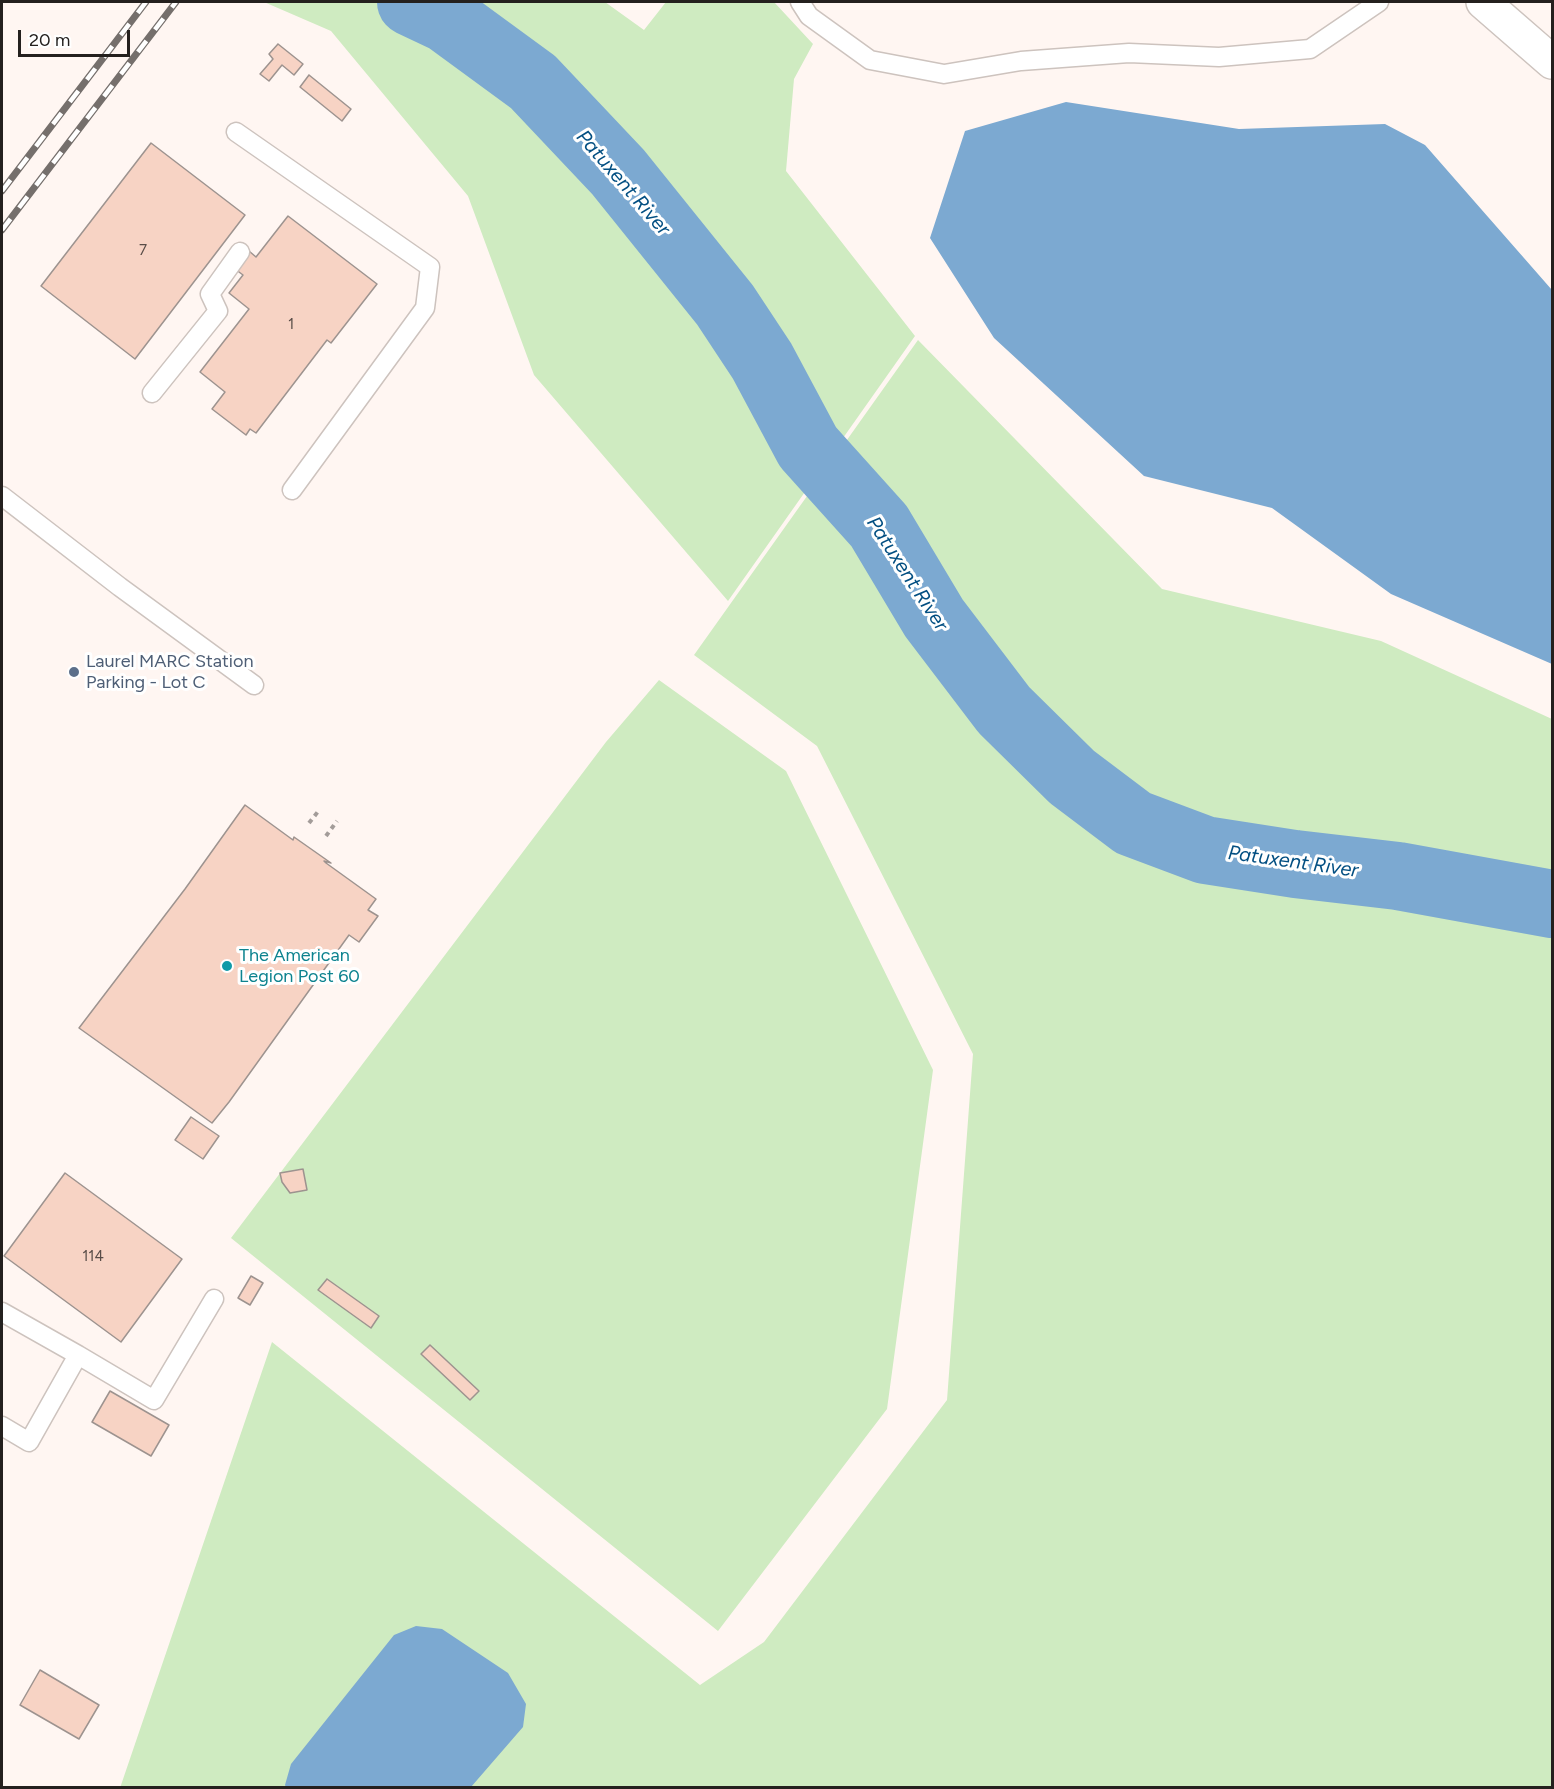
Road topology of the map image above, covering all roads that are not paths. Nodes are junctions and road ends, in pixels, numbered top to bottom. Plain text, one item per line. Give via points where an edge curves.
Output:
1 (800, 2) edge
2 (1379, 2) edge
3 (1483, 2) edge
4 (1552, 62) edge
5 (236, 132) dead end
6 (240, 252) dead end
7 (152, 393) dead end
8 (292, 490) dead end
9 (2, 496) edge
10 (254, 685) dead end
11 (214, 1299) dead end
12 (2, 1312) edge
13 (78, 1355) junction
14 (2, 1426) edge

1 - 2 lane via 809,16 870,60 944,74 1021,61 1129,53 1219,57 1310,49
3 - 4 street
5 - 8 lane via 430,267 425,308
6 - 7 lane via 210,294 218,311
9 - 10 lane
11 - 13 lane via 154,1400
12 - 13 lane
13 - 14 lane via 29,1442

